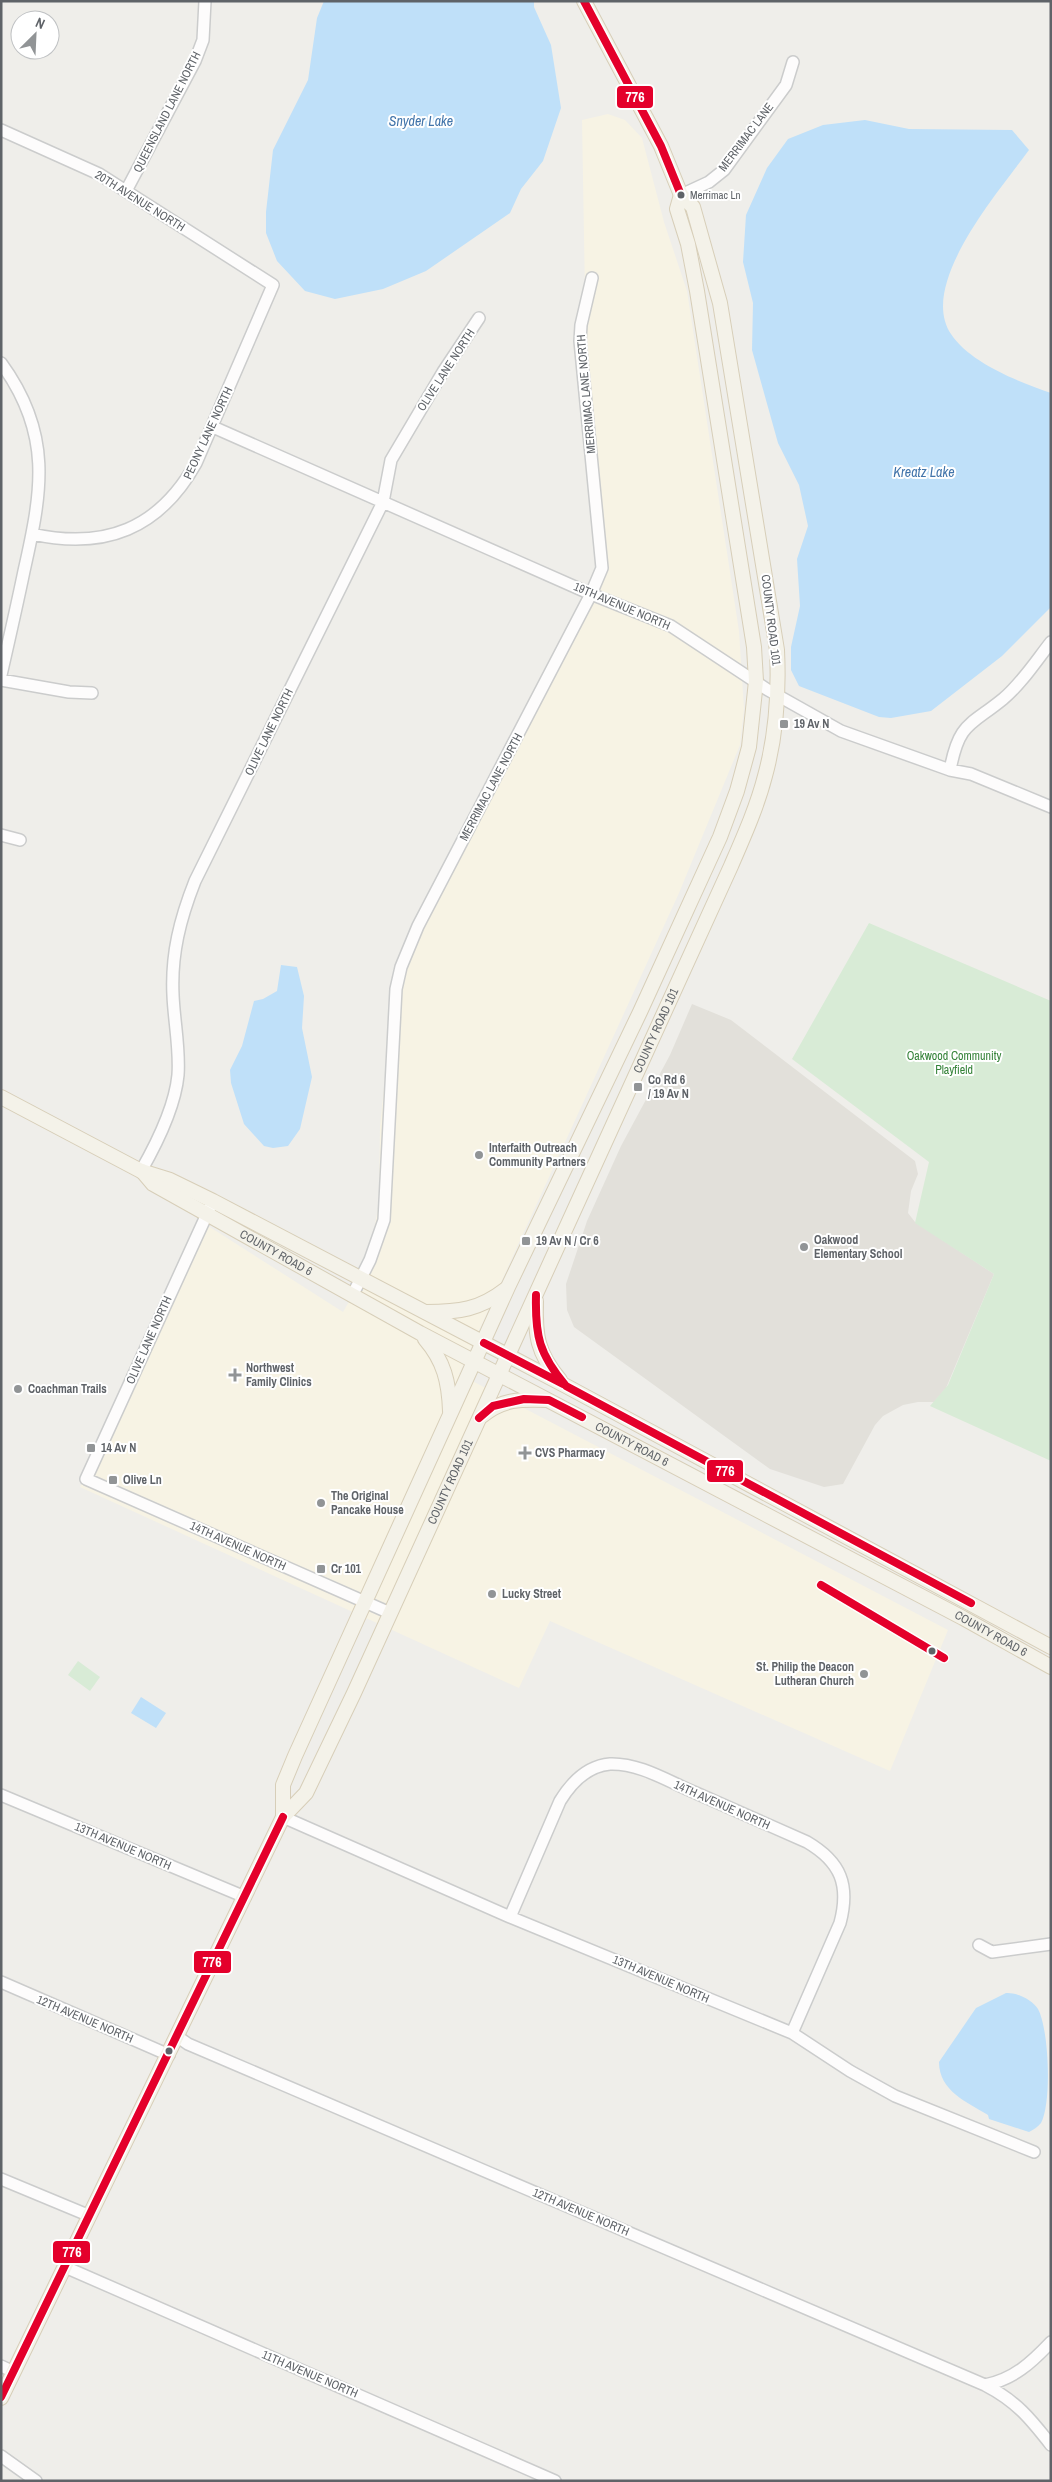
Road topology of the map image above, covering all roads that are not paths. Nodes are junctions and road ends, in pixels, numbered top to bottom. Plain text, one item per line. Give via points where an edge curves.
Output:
1 (205, 1) edge
2 (584, 1) edge
3 (793, 62) dead end
4 (1, 130) edge
5 (126, 191) junction
6 (681, 195) junction
7 (592, 278) dead end
8 (273, 285) joint
9 (479, 318) dead end
10 (1, 363) edge
11 (213, 427) junction
12 (383, 502) junction
13 (32, 534) junction
14 (591, 594) junction
15 (1051, 642) edge
16 (1, 675) edge
17 (1, 680) edge
18 (756, 681) junction
19 (92, 693) dead end
20 (776, 694) junction
21 (950, 770) junction
22 (1051, 807) edge
23 (1, 835) edge
24 (20, 840) dead end
25 (1, 1097) edge
26 (141, 1171) junction
27 (213, 1201) junction
28 (206, 1215) junction
29 (361, 1278) junction
30 (508, 1287) junction
31 (352, 1296) junction
32 (536, 1296) junction
33 (425, 1312) junction
34 (420, 1333) junction
35 (484, 1343) junction
36 (507, 1355) junction
37 (475, 1362) junction
38 (499, 1374) junction
39 (566, 1386) junction
40 (549, 1400) junction
41 (450, 1415) junction
42 (479, 1418) junction
43 (86, 1479) joint
44 (365, 1601) junction
45 (390, 1613) junction
46 (1051, 1647) edge
47 (1051, 1667) edge
48 (1, 1795) edge
49 (283, 1817) junction
50 (245, 1897) junction
51 (510, 1917) junction
52 (1051, 1944) edge
53 (980, 1945) dead end
54 (1, 1982) edge
55 (792, 2033) junction
56 (178, 2037) junction
57 (170, 2055) junction
58 (1034, 2152) dead end
59 (1, 2179) edge
60 (90, 2216) junction
61 (65, 2267) junction
62 (1051, 2342) edge
63 (8, 2369) edge
64 (985, 2385) junction
65 (1, 2398) edge
66 (1051, 2445) edge
67 (1, 2456) edge
68 (36, 2481) edge
69 (555, 2481) edge

1 - 5 street, QUEENSLAND LANE NORTH via 203,40 194,62
2 - 6 main road, COUNTY ROAD 101 via 657,138
3 - 6 street, MERRIMAC LANE via 786,84 724,170 709,182
4 - 5 street, 20TH AVENUE NORTH via 99,174
5 - 8 street, 20TH AVENUE NORTH
6 - 18 main road, COUNTY ROAD 101 via 677,210 698,291 754,647
6 - 20 main road, COUNTY ROAD 101 via 693,207 720,303 772,611 777,650
7 - 14 street, MERRIMAC LANE NORTH via 580,325 602,568
8 - 11 street, PEONY LANE NORTH
9 - 12 street, OLIVE LANE NORTH via 391,460
10 - 13 street via 26,404 40,458 40,486
11 - 12 street, 19TH AVENUE NORTH
11 - 13 street, PEONY LANE NORTH via 180,489 170,501 134,528 90,540
12 - 14 street, 19TH AVENUE NORTH
12 - 26 street, OLIVE LANE NORTH via 184,908 172,965 178,1076 164,1123
13 - 16 street
14 - 18 street, 19TH AVENUE NORTH via 671,626
14 - 29 street, MERRIMAC LANE NORTH via 418,926 401,967 394,1011 384,1220
15 - 21 street via 1003,699 964,728 952,754
17 - 19 street
18 - 20 street, 19TH AVENUE NORTH
18 - 30 main road, COUNTY ROAD 101 via 749,747 720,837
20 - 21 street, 19TH AVENUE NORTH via 841,731
20 - 32 main road, COUNTY ROAD 101 via 766,775 750,822
21 - 22 street, 19TH AVENUE NORTH via 971,774
23 - 24 street
25 - 26 main road, COUNTY ROAD 6
26 - 27 main road, COUNTY ROAD 6 via 170,1180
26 - 28 main road, COUNTY ROAD 6 via 153,1184
27 - 28 street, OLIVE LANE NORTH
27 - 29 main road, COUNTY ROAD 6
28 - 31 main road, COUNTY ROAD 6
28 - 43 street, OLIVE LANE NORTH
29 - 31 street, MERRIMAC LANE NORTH
29 - 33 main road, COUNTY ROAD 6
30 - 33 main road via 471,1309
30 - 35 main road, COUNTY ROAD 101
31 - 34 main road, COUNTY ROAD 6
32 - 36 main road, COUNTY ROAD 101
32 - 39 main road via 537,1343 549,1367
33 - 35 main road, COUNTY ROAD 6
34 - 37 main road, COUNTY ROAD 6
34 - 41 main road via 446,1371
35 - 36 main road, COUNTY ROAD 6
35 - 37 main road, COUNTY ROAD 101
36 - 38 main road, COUNTY ROAD 101
36 - 39 main road, COUNTY ROAD 6
37 - 38 main road, COUNTY ROAD 6
37 - 41 main road, COUNTY ROAD 101
38 - 40 main road, COUNTY ROAD 6
38 - 42 main road, COUNTY ROAD 101
39 - 46 main road, COUNTY ROAD 6
40 - 42 main road via 508,1401 493,1406
40 - 47 main road, COUNTY ROAD 6
41 - 44 main road, COUNTY ROAD 101
42 - 45 main road, COUNTY ROAD 101
43 - 44 street, 14TH AVENUE NORTH
44 - 45 street, 14TH AVENUE NORTH
44 - 49 main road, COUNTY ROAD 101 via 283,1785
45 - 49 main road, COUNTY ROAD 101 via 306,1793
48 - 50 street, 13TH AVENUE NORTH
49 - 50 main road, COUNTY ROAD 101
49 - 51 street, 13TH AVENUE NORTH
50 - 56 main road, COUNTY ROAD 101
51 - 55 street, 13TH AVENUE NORTH
51 - 55 street, 14TH AVENUE NORTH via 569,1788 594,1768 609,1764 640,1769 808,1842 827,1856 841,1876 844,1907 840,1923
52 - 53 street via 992,1952
54 - 57 street, 12TH AVENUE NORTH
55 - 58 street, 13TH AVENUE NORTH via 895,2096
56 - 57 main road, COUNTY ROAD 101
56 - 64 street, 12TH AVENUE NORTH
57 - 60 main road, COUNTY ROAD 101
59 - 60 street
60 - 61 main road, COUNTY ROAD 101
61 - 63 main road, COUNTY ROAD 101
61 - 69 street, 11TH AVENUE NORTH
62 - 64 street via 1015,2375
63 - 65 main road, COUNTY ROAD 101
64 - 66 street, 12TH AVENUE NORTH via 1020,2407
67 - 68 street

